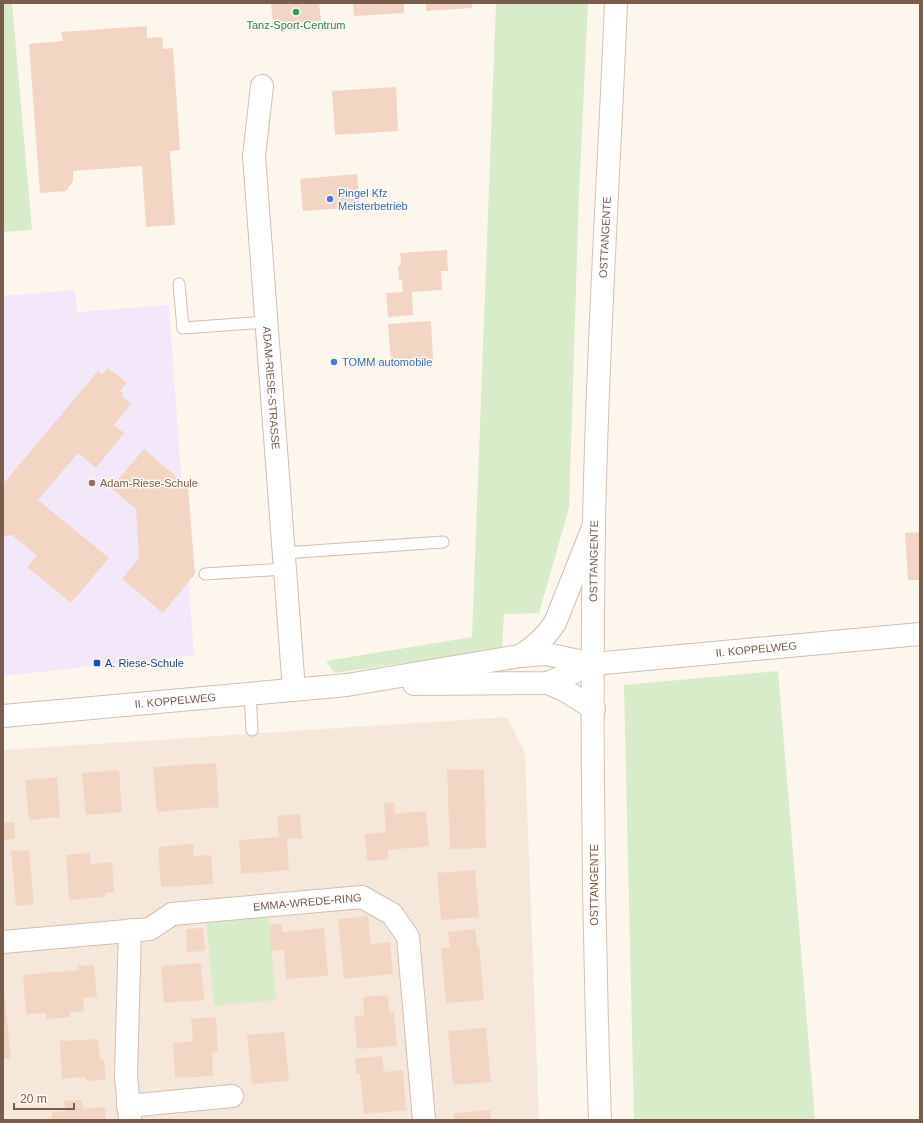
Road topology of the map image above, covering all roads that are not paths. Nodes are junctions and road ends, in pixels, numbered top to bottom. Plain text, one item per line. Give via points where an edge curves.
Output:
1 (616, 3) edge
2 (262, 86) dead end
3 (179, 284) dead end
4 (268, 322) junction
5 (594, 522) junction
6 (443, 542) dead end
7 (285, 561) junction
8 (205, 574) dead end
9 (920, 634) edge
10 (520, 656) junction
11 (593, 664) junction
12 (548, 683) junction
13 (347, 685) junction
14 (294, 690) junction
15 (250, 694) junction
16 (594, 709) junction
17 (3, 716) edge
18 (252, 730) dead end
19 (130, 930) junction
20 (3, 942) edge
21 (232, 1096) dead end
22 (129, 1113) edge
23 (424, 1120) edge
24 (600, 1120) edge

1 - 5 street, OSTTANGENTE
2 - 4 street, ADAM-RIESE-STRASSE via 254,156
3 - 4 lane via 183,328
4 - 7 street, ADAM-RIESE-STRASSE
5 - 10 street via 555,623 536,646
5 - 11 street, OSTTANGENTE
6 - 7 lane
7 - 8 lane
7 - 14 street, ADAM-RIESE-STRASSE
9 - 11 street, II. KOPPELWEG
10 - 11 street, II. KOPPELWEG via 546,654
10 - 13 street, II. KOPPELWEG
11 - 12 street, II. KOPPELWEG
11 - 16 street, OSTTANGENTE
12 - 13 street, II. KOPPELWEG
12 - 16 street, II. KOPPELWEG
13 - 14 street, II. KOPPELWEG
14 - 15 street, II. KOPPELWEG
15 - 17 street, II. KOPPELWEG
15 - 18 lane
16 - 24 street, OSTTANGENTE via 594,943
19 - 20 street, EMMA-WREDE-RING
19 - 22 street via 126,1075
19 - 23 street, EMMA-WREDE-RING via 150,929 172,914 362,897 392,914 408,936
21 - 22 street

